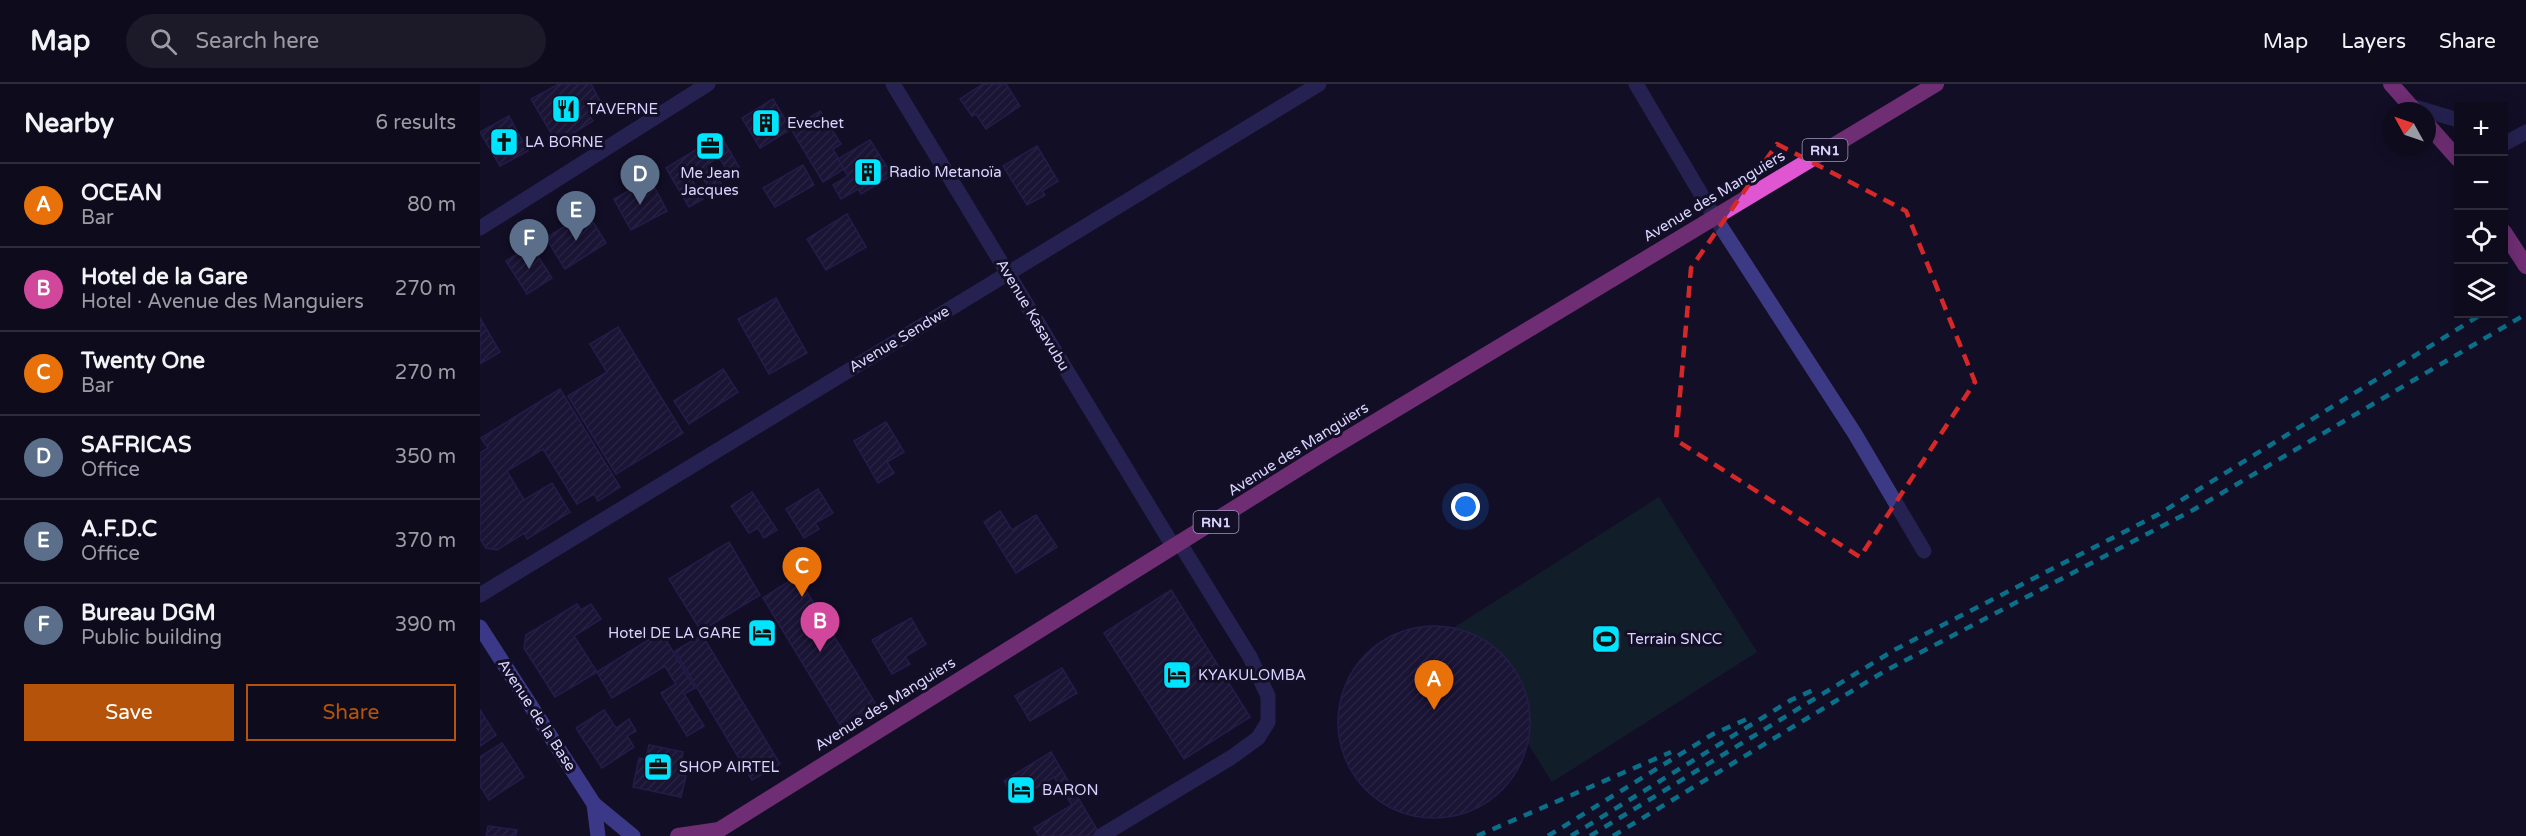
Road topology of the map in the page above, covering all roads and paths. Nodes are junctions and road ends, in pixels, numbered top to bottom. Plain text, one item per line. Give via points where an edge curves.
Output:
1 (708, 84) edge
2 (893, 84) edge
3 (1318, 84) edge
4 (1636, 84) edge
5 (1936, 84) edge
6 (2391, 84) edge
7 (2408, 102) edge
8 (2436, 114) edge
9 (2454, 119) edge
10 (2436, 134) edge
11 (2455, 156) edge
12 (1714, 216) junction
13 (480, 228) edge
14 (2508, 238) edge
15 (2526, 266) edge
16 (1008, 273) junction
17 (1176, 544) junction
18 (1924, 551) dead end
19 (480, 595) edge
20 (480, 627) edge
21 (594, 804) junction
22 (716, 833) edge
23 (598, 836) edge
24 (633, 836) edge
25 (678, 836) edge
26 (1101, 836) edge

1 - 13 street
2 - 16 street, Avenue Kasavubu
3 - 16 street, Avenue Sendwe
4 - 12 street
5 - 12 highway, Avenue des Manguiers / RN1
6 - 7 highway
8 - 9 street
10 - 11 highway
12 - 17 highway, Avenue des Manguiers / RN1
12 - 18 street via 1855,434
14 - 15 highway
16 - 17 street, Avenue Kasavubu
16 - 19 street, Avenue Sendwe
17 - 22 highway, Avenue des Manguiers / RN1
17 - 26 street, Avenue Kasavubu via 1250,657 1268,696 1268,722 1258,738 1232,757
20 - 21 main road, Avenue de la Base
21 - 23 main road
21 - 24 main road
22 - 25 highway, Avenue des Manguiers / RN1

